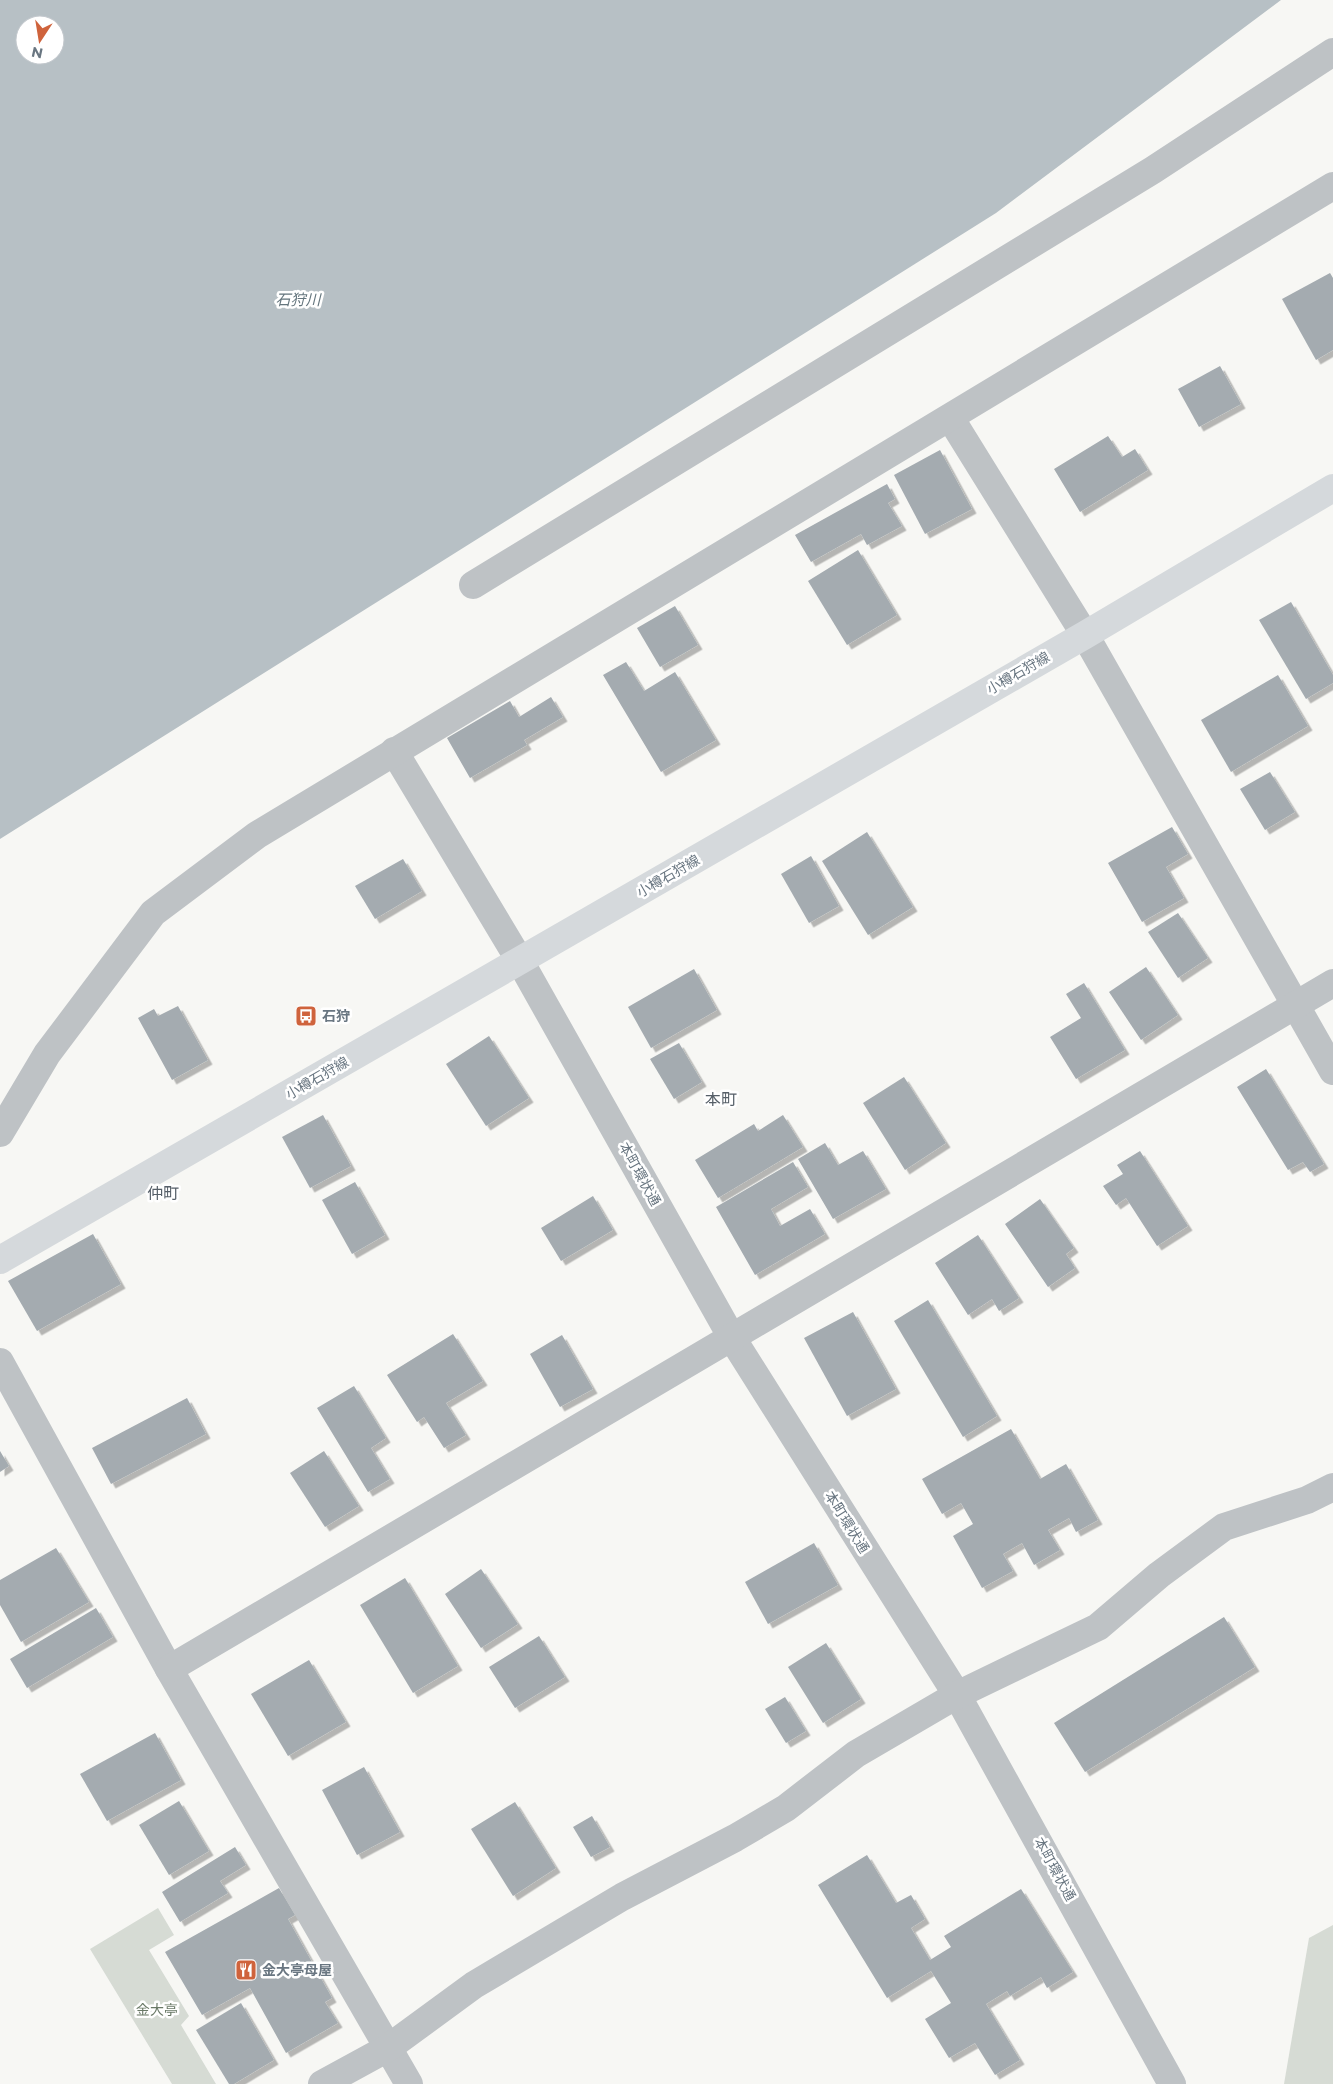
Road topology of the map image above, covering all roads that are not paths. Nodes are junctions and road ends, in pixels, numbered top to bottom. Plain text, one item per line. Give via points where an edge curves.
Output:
1 (1333, 52) edge
2 (1333, 186) edge
3 (951, 419) junction
4 (1333, 488) edge
5 (473, 584) dead end
6 (1085, 635) junction
7 (394, 751) junction
8 (520, 961) junction
9 (1333, 983) edge
10 (1295, 1006) junction
11 (1333, 1071) edge
12 (0, 1132) edge
13 (0, 1260) edge
14 (732, 1338) junction
15 (0, 1362) edge
16 (1333, 1487) edge
17 (169, 1669) junction
18 (957, 1696) junction
19 (388, 2048) junction
20 (322, 2084) edge
21 (409, 2084) edge
22 (1172, 2084) edge

1 - 5 street via 1153,170
2 - 3 street
3 - 6 street
3 - 7 street
4 - 6 main road, 小樽石狩線
6 - 8 main road, 小樽石狩線
6 - 10 street
7 - 8 street, 本町環状通
7 - 12 street via 257,835 153,913 47,1054
8 - 13 main road, 小樽石狩線
8 - 14 street, 本町環状通
9 - 10 street
10 - 11 street
10 - 14 street
14 - 17 street
14 - 18 street, 本町環状通
15 - 17 street
16 - 18 street via 1306,1500 1224,1527 1159,1575 1098,1627
17 - 19 street
18 - 19 street via 856,1754 786,1808 622,1897 474,1985
18 - 22 street, 本町環状通
19 - 20 street
19 - 21 street

